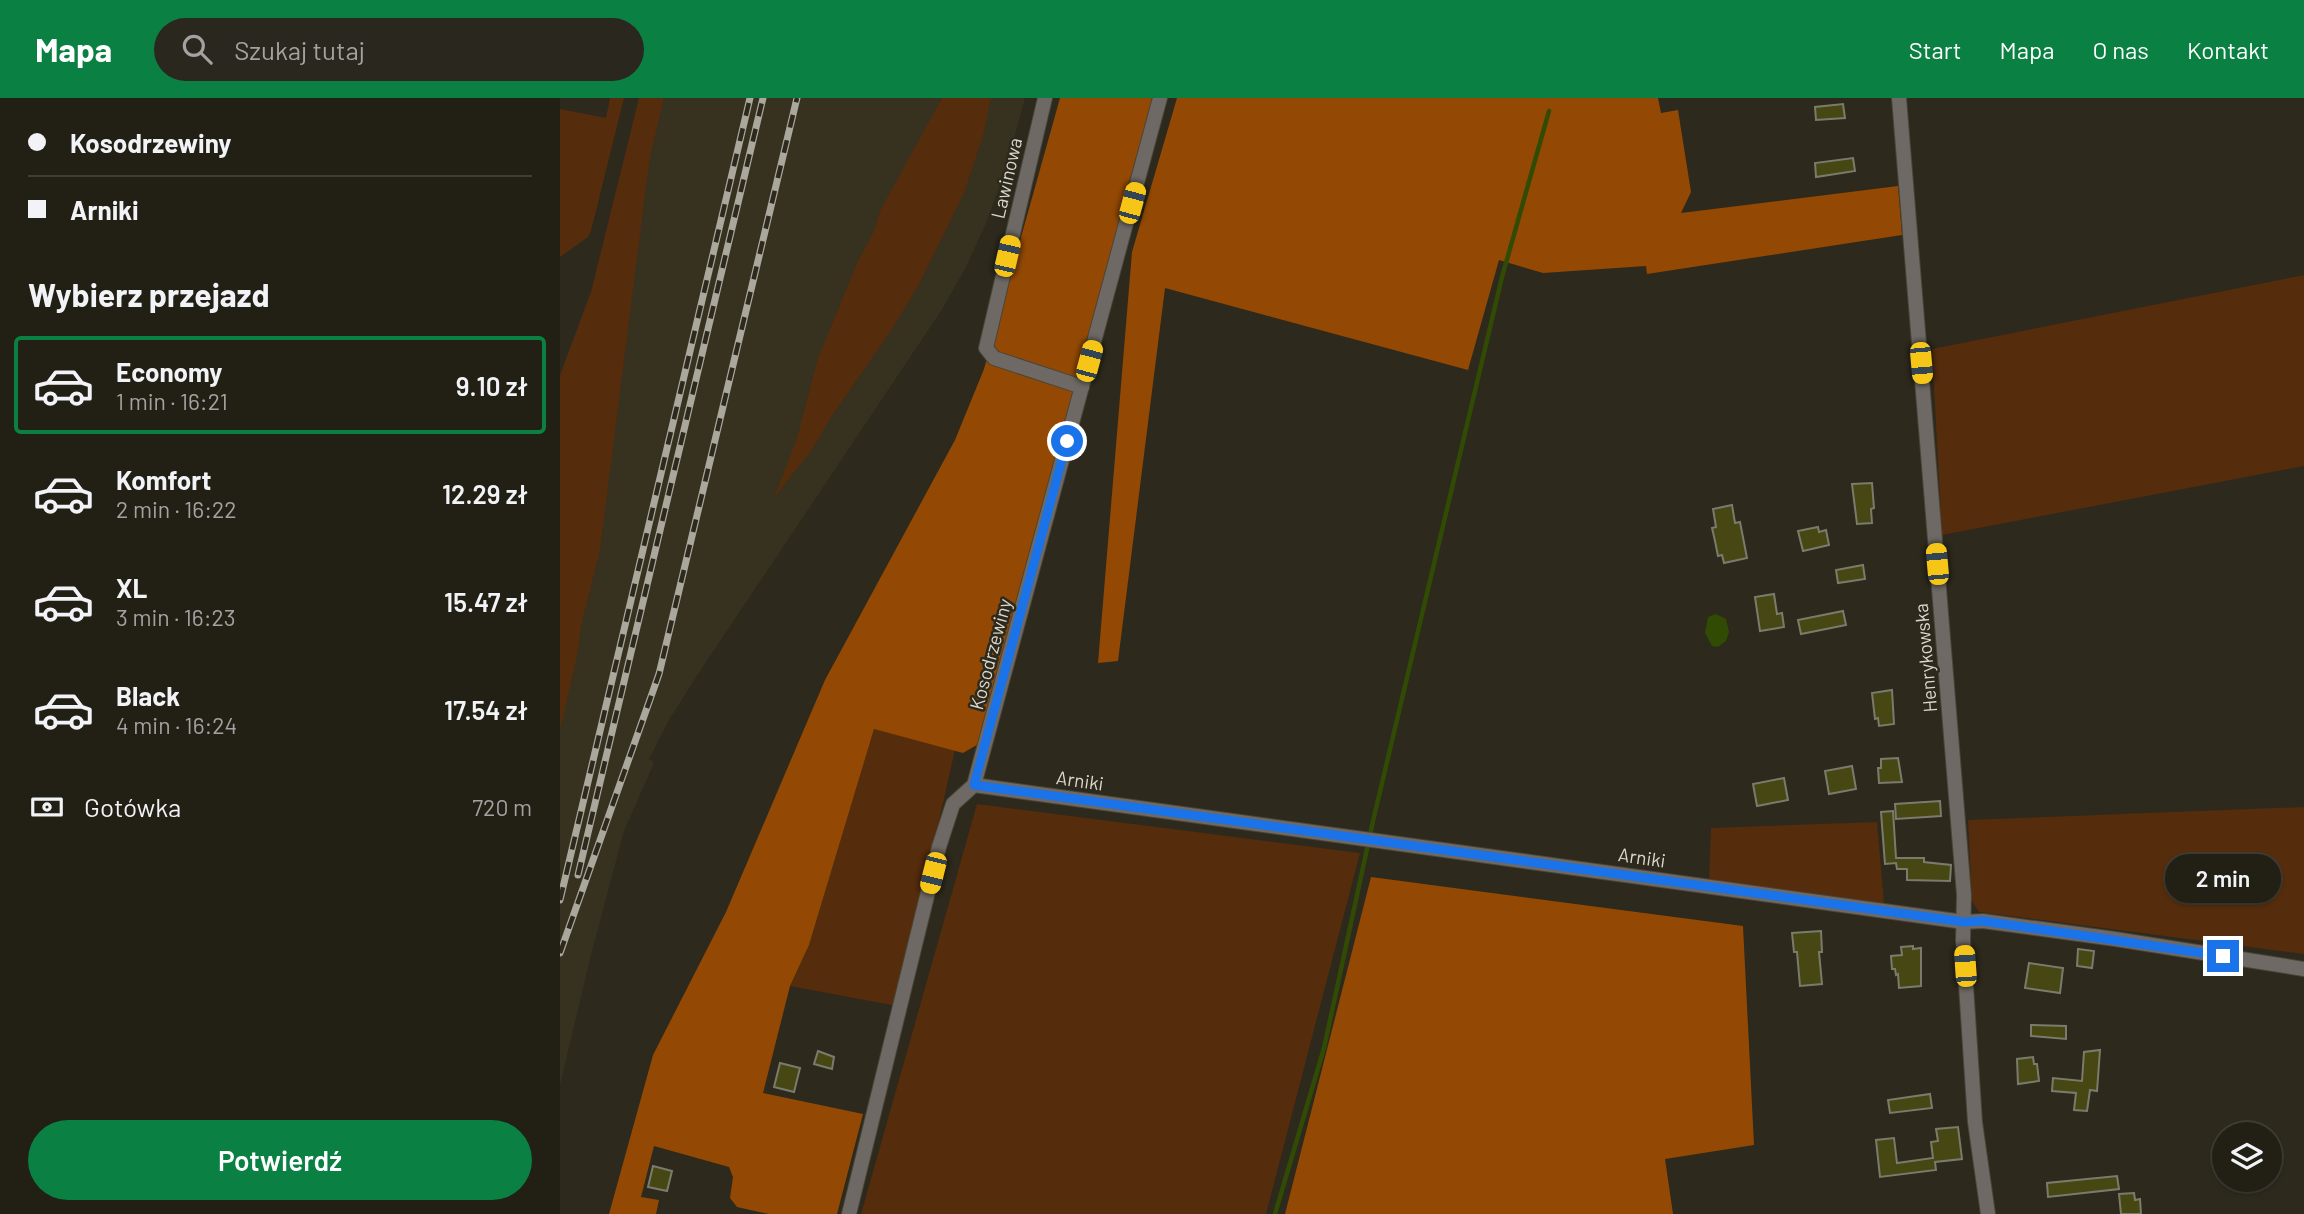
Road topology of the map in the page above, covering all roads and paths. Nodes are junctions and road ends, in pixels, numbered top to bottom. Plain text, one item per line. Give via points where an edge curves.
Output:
1 (1045, 98) edge
2 (1160, 98) edge
3 (1899, 98) edge
4 (1082, 387) junction
5 (974, 785) junction
6 (1964, 922) junction
7 (2304, 968) edge
8 (849, 1214) edge
9 (1988, 1214) edge

1 - 4 street, Lawinowa via 986,348 994,358
2 - 4 street, Kosodrzewiny
3 - 6 street, Henrykowska
4 - 5 street, Kosodrzewiny
5 - 6 street, Arniki
5 - 8 street, Kosodrzewiny via 953,804 939,847
6 - 7 street, Arniki via 1983,921
6 - 9 street, Henrykowska via 1975,1122

